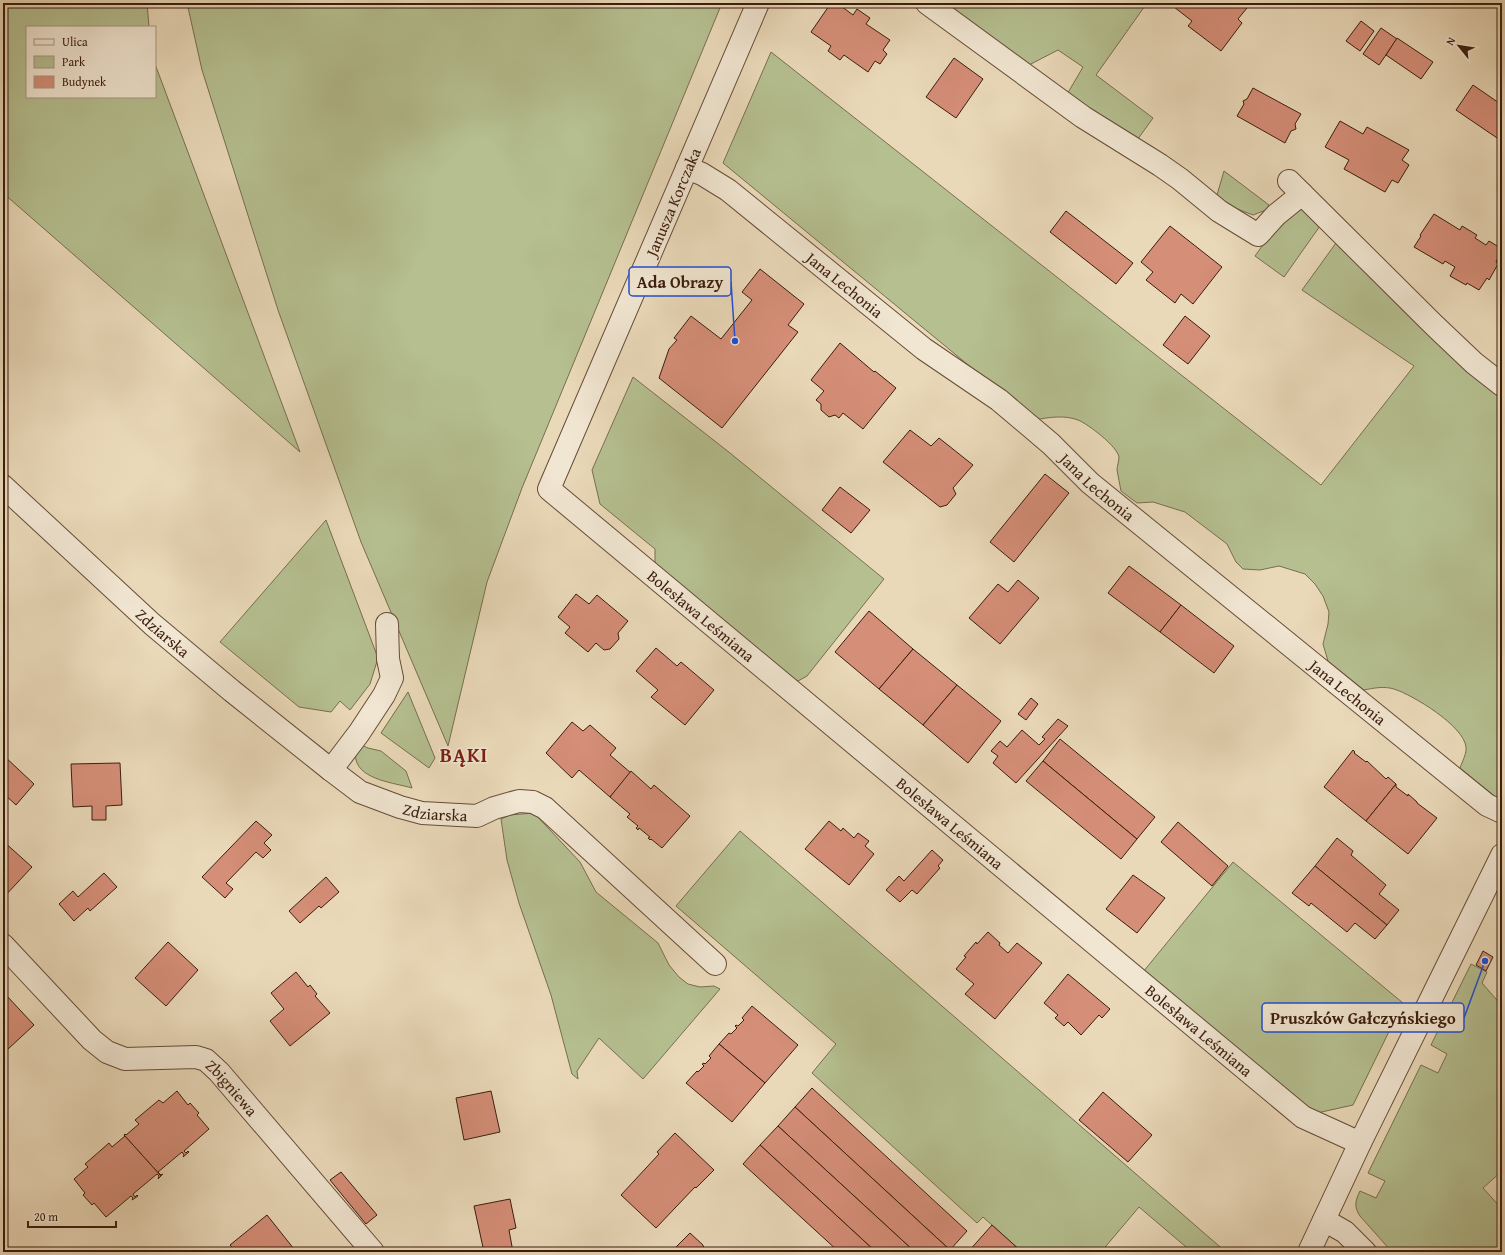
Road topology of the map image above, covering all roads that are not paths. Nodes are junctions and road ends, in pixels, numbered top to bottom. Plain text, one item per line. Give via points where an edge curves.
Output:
1 (758, 3) edge
2 (927, 3) edge
3 (688, 168) junction
4 (1502, 385) edge
5 (3, 486) edge
6 (549, 489) joint
7 (387, 624) dead end
8 (331, 770) junction
9 (1502, 812) edge
10 (1502, 855) edge
11 (3, 944) edge
12 (715, 964) dead end
13 (1360, 1143) junction
14 (1324, 1220) junction
15 (373, 1252) edge
16 (1309, 1252) edge
17 (1365, 1252) edge

1 - 3 street, Janusza Korczaka
2 - 4 street via 1083,117 1170,172 1219,211 1258,235 1296,188 1452,342
3 - 6 street, Janusza Korczaka
3 - 9 street, Jana Lechonia via 728,190 924,349 999,400 1051,444 1090,483 1487,805
5 - 8 street, Zdziarska via 152,624
6 - 13 street, Bolesława Leśmiana via 1303,1116
7 - 8 street via 388,659 392,678 359,733
8 - 12 street, Zdziarska via 360,792 422,813 477,816 519,801 533,802 545,808
10 - 13 street
11 - 15 street, Zbigniewa via 92,1040 107,1052 125,1059 196,1057 206,1060
13 - 14 street
14 - 16 street
14 - 17 street via 1345,1232

